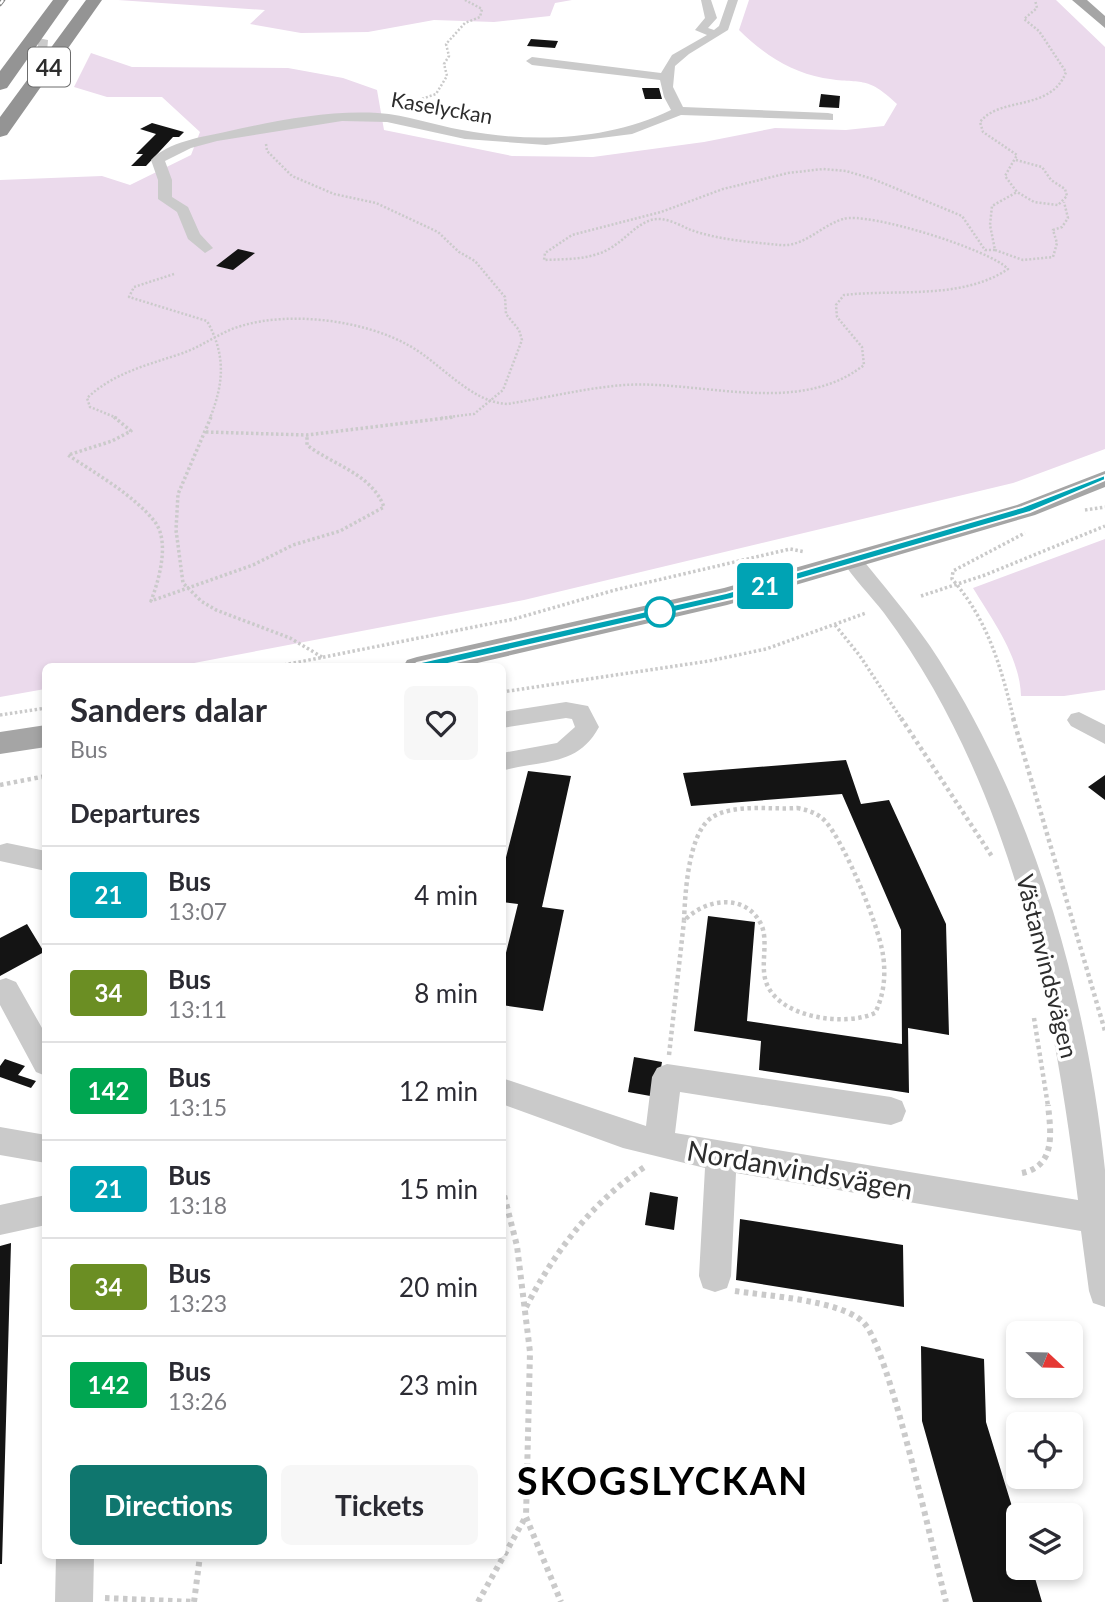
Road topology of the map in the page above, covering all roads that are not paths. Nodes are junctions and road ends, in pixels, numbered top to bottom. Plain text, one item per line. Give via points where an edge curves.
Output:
1 (61, 0) edge
2 (94, 0) edge
3 (706, 0) edge
4 (733, 0) edge
5 (1081, 1) edge
6 (1105, 24) edge
7 (718, 34) junction
8 (33, 40) junction
9 (55, 58) junction
10 (532, 61) dead end
11 (665, 77) junction
12 (0, 84) edge
13 (679, 111) junction
14 (828, 117) dead end
15 (0, 131) edge
16 (205, 248) dead end
17 (1105, 478) edge
18 (851, 559) junction
19 (435, 663) edge
20 (506, 719) edge
21 (1079, 720) dead end
22 (1105, 736) edge
23 (42, 737) edge
24 (0, 743) edge
25 (506, 760) edge
26 (7, 853) dead end
27 (42, 860) edge
28 (6, 990) dead end
29 (42, 1056) edge
30 (506, 1093) edge
31 (891, 1111) dead end
32 (0, 1141) edge
33 (42, 1148) edge
34 (654, 1154) junction
35 (721, 1157) junction
36 (42, 1211) edge
37 (1100, 1219) edge
38 (0, 1220) edge
39 (722, 1283) road end
40 (1105, 1292) edge
41 (76, 1559) edge
42 (89, 1600) edge

1 - 8 highway, 44
2 - 9 highway, 44
3 - 7 street via 710,18 701,30
4 - 7 street
5 - 6 main road
7 - 11 street via 678,54
8 - 9 street via 44,42 41,54
8 - 12 highway, 44
9 - 15 highway, 44
10 - 11 street
11 - 13 street via 672,104
13 - 14 street
13 - 16 street, Kaselyckan via 646,126 551,143 464,135 377,117 256,129 178,146 158,160 165,199 183,210 193,236
17 - 18 main road via 1026,510
18 - 19 main road via 714,600
18 - 37 street, Västanvindsvägen via 902,622 958,714 1018,850 1045,932
20 - 25 street via 566,709 580,712 587,727 579,743 569,750
21 - 22 street
23 - 24 main road
26 - 27 street
28 - 29 street
30 - 34 street, Nordanvindsvägen
31 - 34 street via 667,1077
32 - 33 street
34 - 35 street, Nordanvindsvägen
35 - 37 street, Nordanvindsvägen
35 - 39 street
36 - 38 street
37 - 40 street, Västanvindsvägen
41 - 42 street

